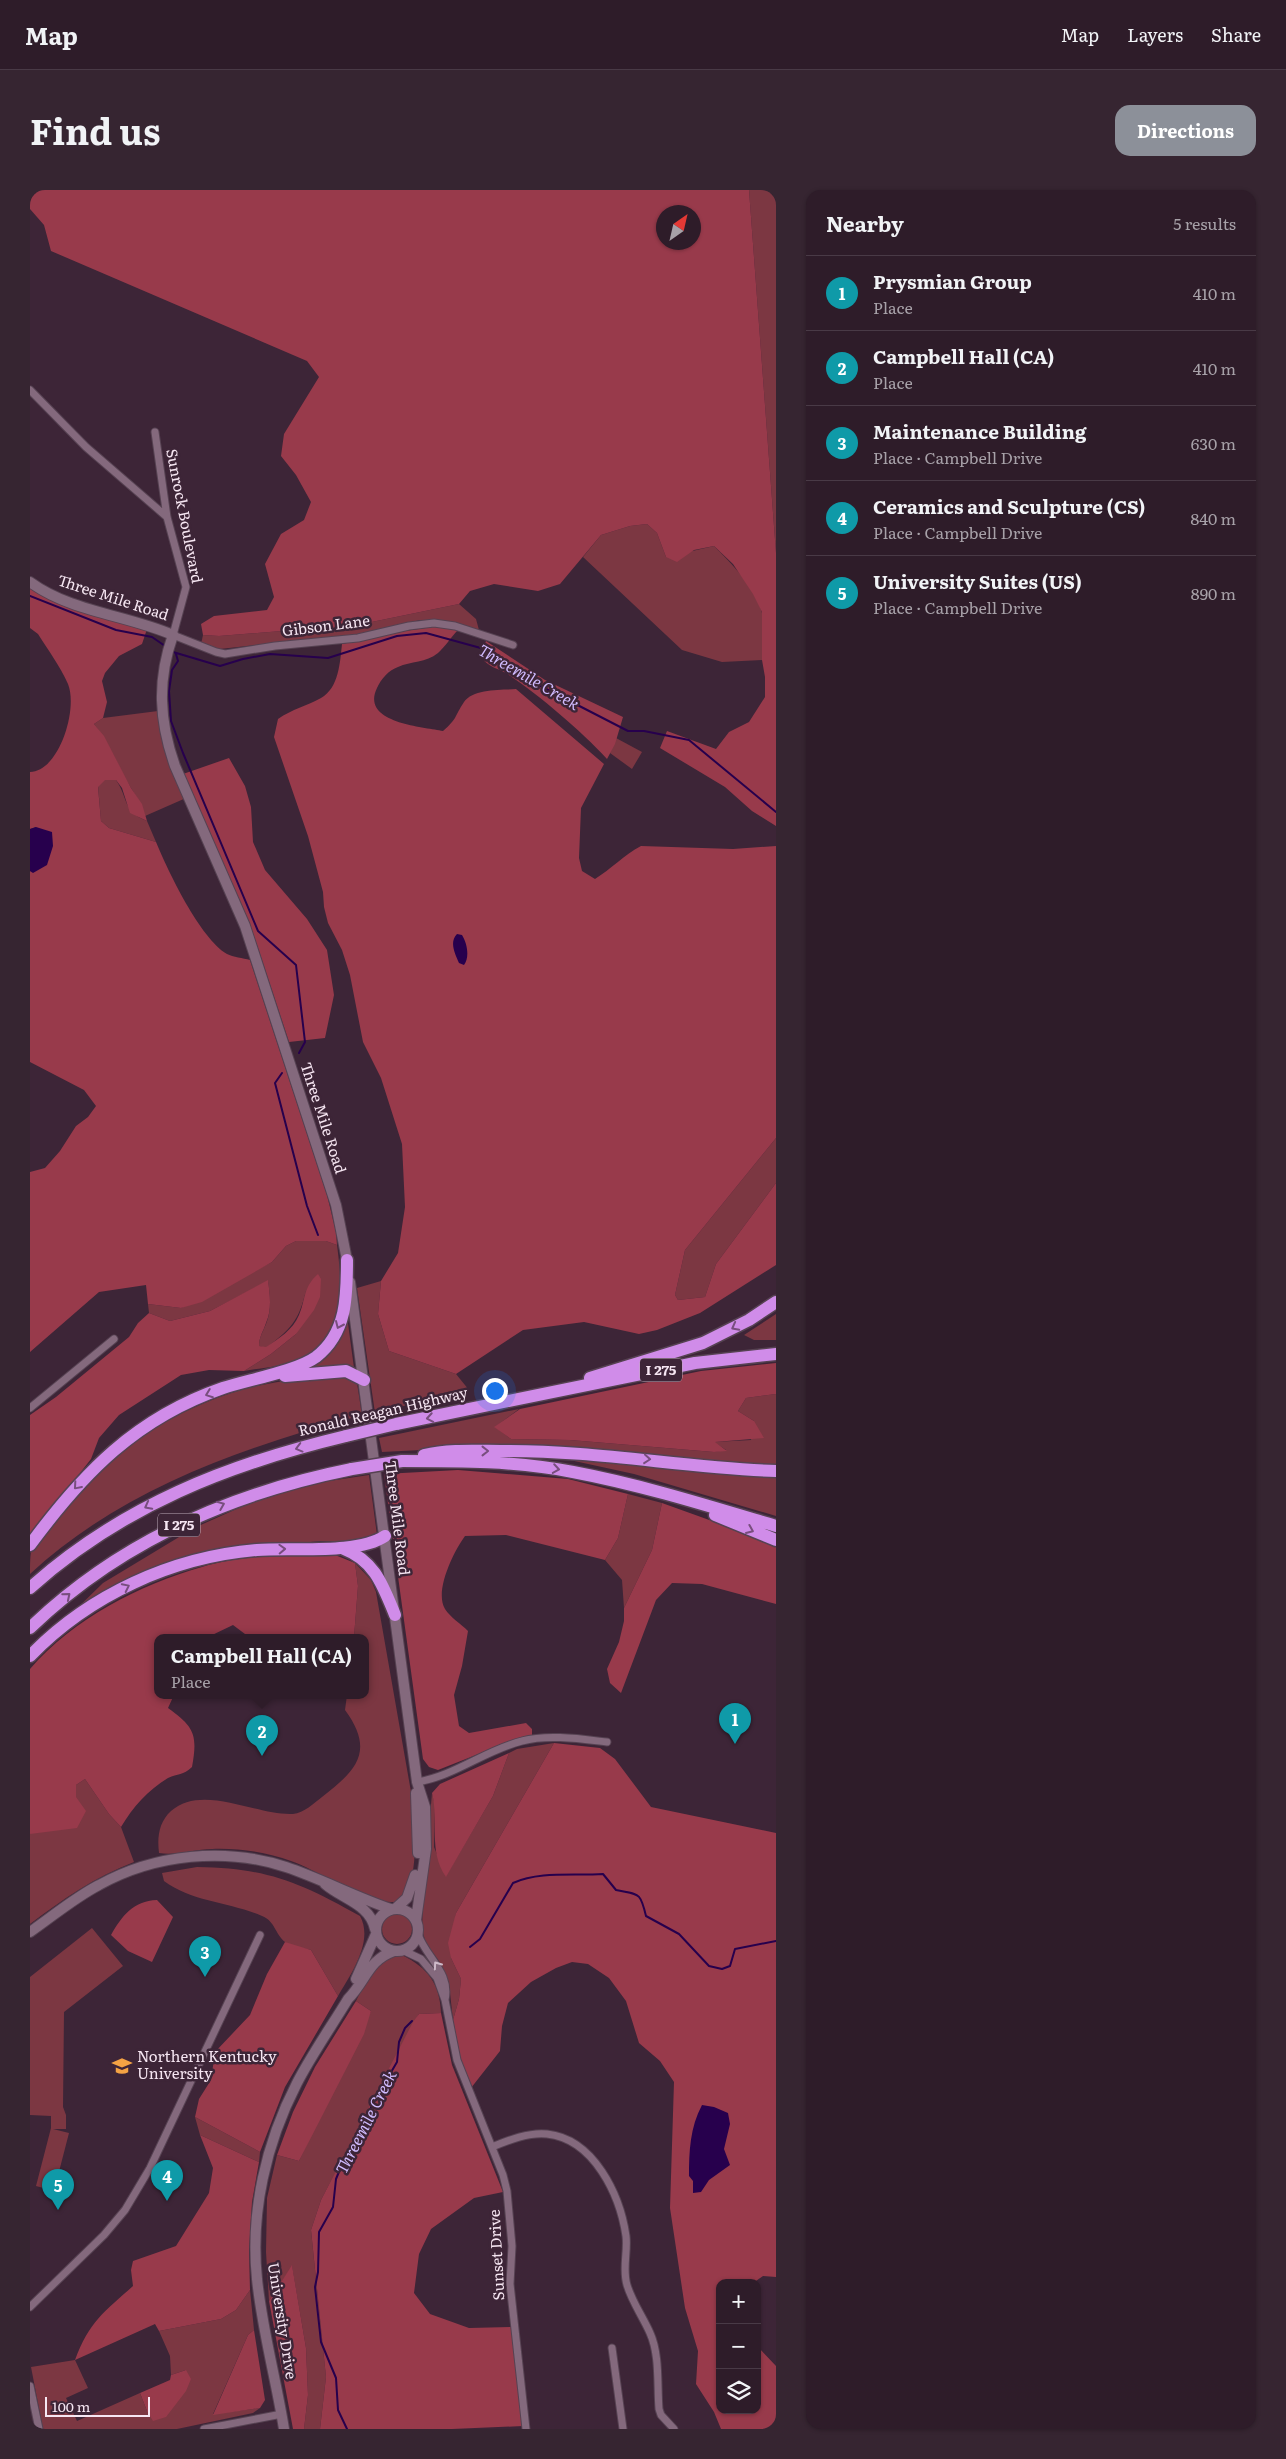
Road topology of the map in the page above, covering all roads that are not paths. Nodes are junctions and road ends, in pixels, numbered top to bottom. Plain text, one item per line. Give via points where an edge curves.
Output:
1 (30, 390) edge
2 (154, 432) dead end
3 (167, 517) junction
4 (30, 582) edge
5 (172, 639) junction
6 (513, 645) dead end
7 (347, 1260) junction
8 (776, 1302) edge
9 (114, 1339) dead end
10 (776, 1354) edge
11 (255, 1379) junction
12 (364, 1380) junction
13 (546, 1393) junction
14 (30, 1408) edge
15 (402, 1461) junction
16 (776, 1471) edge
17 (657, 1492) junction
18 (776, 1526) edge
19 (385, 1536) junction
20 (776, 1540) edge
21 (30, 1545) edge
22 (339, 1547) junction
23 (30, 1588) edge
24 (395, 1615) junction
25 (30, 1628) edge
26 (30, 1656) edge
27 (607, 1742) dead end
28 (417, 1782) junction
29 (323, 1881) junction
30 (394, 1909) junction
31 (416, 1920) junction
32 (376, 1931) junction
33 (30, 1932) edge
34 (418, 1934) junction
35 (260, 1935) dead end
36 (398, 1950) junction
37 (348, 1999) junction
38 (445, 2000) junction
39 (492, 2147) junction
40 (30, 2306) edge
41 (612, 2348) dead end
42 (30, 2386) edge
43 (282, 2414) junction
44 (39, 2429) edge
45 (204, 2429) edge
46 (284, 2429) edge
47 (526, 2429) edge
48 (623, 2429) edge
49 (674, 2429) edge

1 - 3 street via 86,447
2 - 3 street, Sunrock Boulevard
3 - 5 street, Sunrock Boulevard via 186,587
4 - 5 main road, Three Mile Road via 60,598 144,623
5 - 6 street, Gibson Lane via 225,654 358,638 434,623 455,626
5 - 7 main road, Three Mile Road via 161,698 166,739 245,926 336,1205
7 -> 11 highway via 344,1313 333,1339 315,1358
7 - 12 main road, Three Mile Road
8 -> 13 highway via 750,1320 703,1343
9 - 14 street
10 - 13 highway, Ronald Reagan Highway / I 275 via 695,1363
11 - 12 highway via 346,1371
11 -> 21 highway via 192,1400 156,1419 122,1443 88,1473
12 - 19 main road, Three Mile Road
13 -> 23 highway, Ronald Reagan Highway / I 275, bridge via 346,1436 263,1458 204,1479 167,1496 96,1537
15 -> 16 highway via 442,1451 530,1451
15 -> 17 highway, I 275 via 467,1460 544,1467
25 -> 15 highway, I 275, bridge via 106,1567 167,1530 247,1496 304,1478
17 - 18 highway, I 275
17 -> 20 highway
19 - 22 highway via 362,1546
19 - 24 main road, Three Mile Road
22 - 24 highway via 362,1557 372,1568
26 -> 22 highway via 91,1606 173,1567 242,1552
24 - 28 main road, Three Mile Road
27 - 28 street via 544,1738 523,1741 444,1776
28 - 30 main road, Three Mile Road via 419,1848 415,1877 407,1898
28 - 31 main road, Three Mile Road via 425,1807 426,1849
29 - 30 main road
29 - 32 main road via 334,1892 365,1909 374,1921
29 - 33 main road via 252,1858 212,1855 173,1859 138,1867 100,1884
30 - 31 main road via 411,1914
30 - 32 main road via 380,1916
31 - 34 main road
32 - 36 main road via 382,1945
32 - 37 main road, University Drive
34 - 36 main road via 412,1944
38 -> 34 street, Sunset Drive via 447,1991 441,1971
35 - 40 street via 130,2202 104,2235
36 - 37 main road, University Drive via 384,1954 374,1962
36 - 38 street, Sunset Drive via 422,1959 437,1978
37 - 43 main road, University Drive via 285,2108 261,2190 256,2231 257,2279
38 - 39 street, Sunset Drive via 457,2060
39 - 47 street, Sunset Drive via 508,2199 512,2246 510,2284
39 - 49 street via 538,2134 556,2136 591,2158 600,2168 615,2193 623,2217 627,2285 651,2334 659,2409
41 - 48 street
42 - 44 street
43 - 45 street
43 - 46 main road, University Drive

